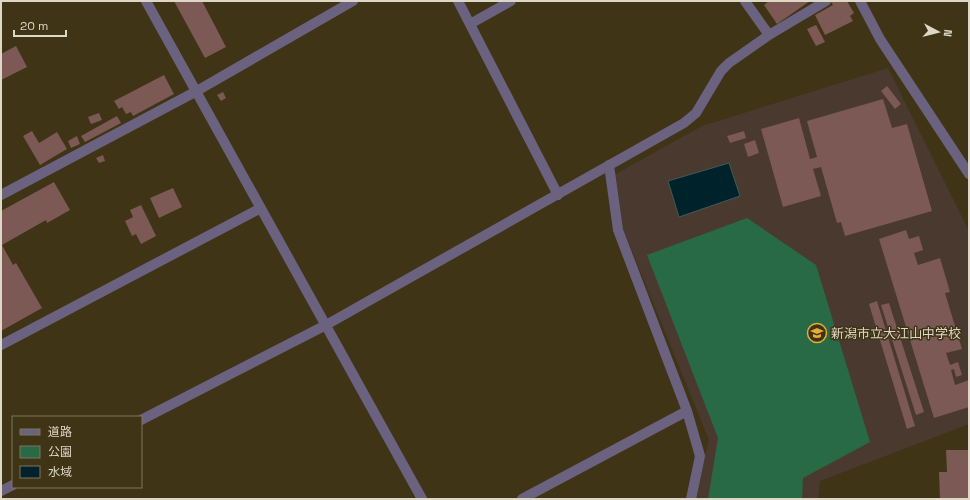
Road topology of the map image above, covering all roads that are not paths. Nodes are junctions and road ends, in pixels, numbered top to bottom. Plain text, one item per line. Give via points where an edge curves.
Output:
1 (146, 1) edge
2 (353, 1) edge
3 (458, 1) edge
4 (512, 1) edge
5 (745, 1) edge
6 (826, 1) edge
7 (860, 1) edge
8 (470, 24) junction
9 (769, 35) junction
10 (195, 92) junction
11 (609, 165) junction
12 (969, 174) edge
13 (1, 195) edge
14 (558, 195) junction
15 (261, 208) junction
16 (326, 325) junction
17 (1, 345) edge
18 (687, 411) junction
19 (142, 419) edge
20 (12, 486) edge
21 (1, 492) edge
22 (422, 499) edge
23 (522, 499) edge
24 (691, 499) edge

1 - 10 street
2 - 10 street
3 - 8 street
4 - 8 street
5 - 9 street
6 - 9 street
7 - 12 street via 880,39
8 - 14 street
9 - 11 street via 729,63 696,113 684,123
10 - 13 street
10 - 15 street
11 - 14 street
11 - 18 street via 618,230
14 - 16 street
15 - 16 street
15 - 17 street
16 - 19 street
16 - 22 street
18 - 23 street
18 - 24 street via 700,456
20 - 21 street

